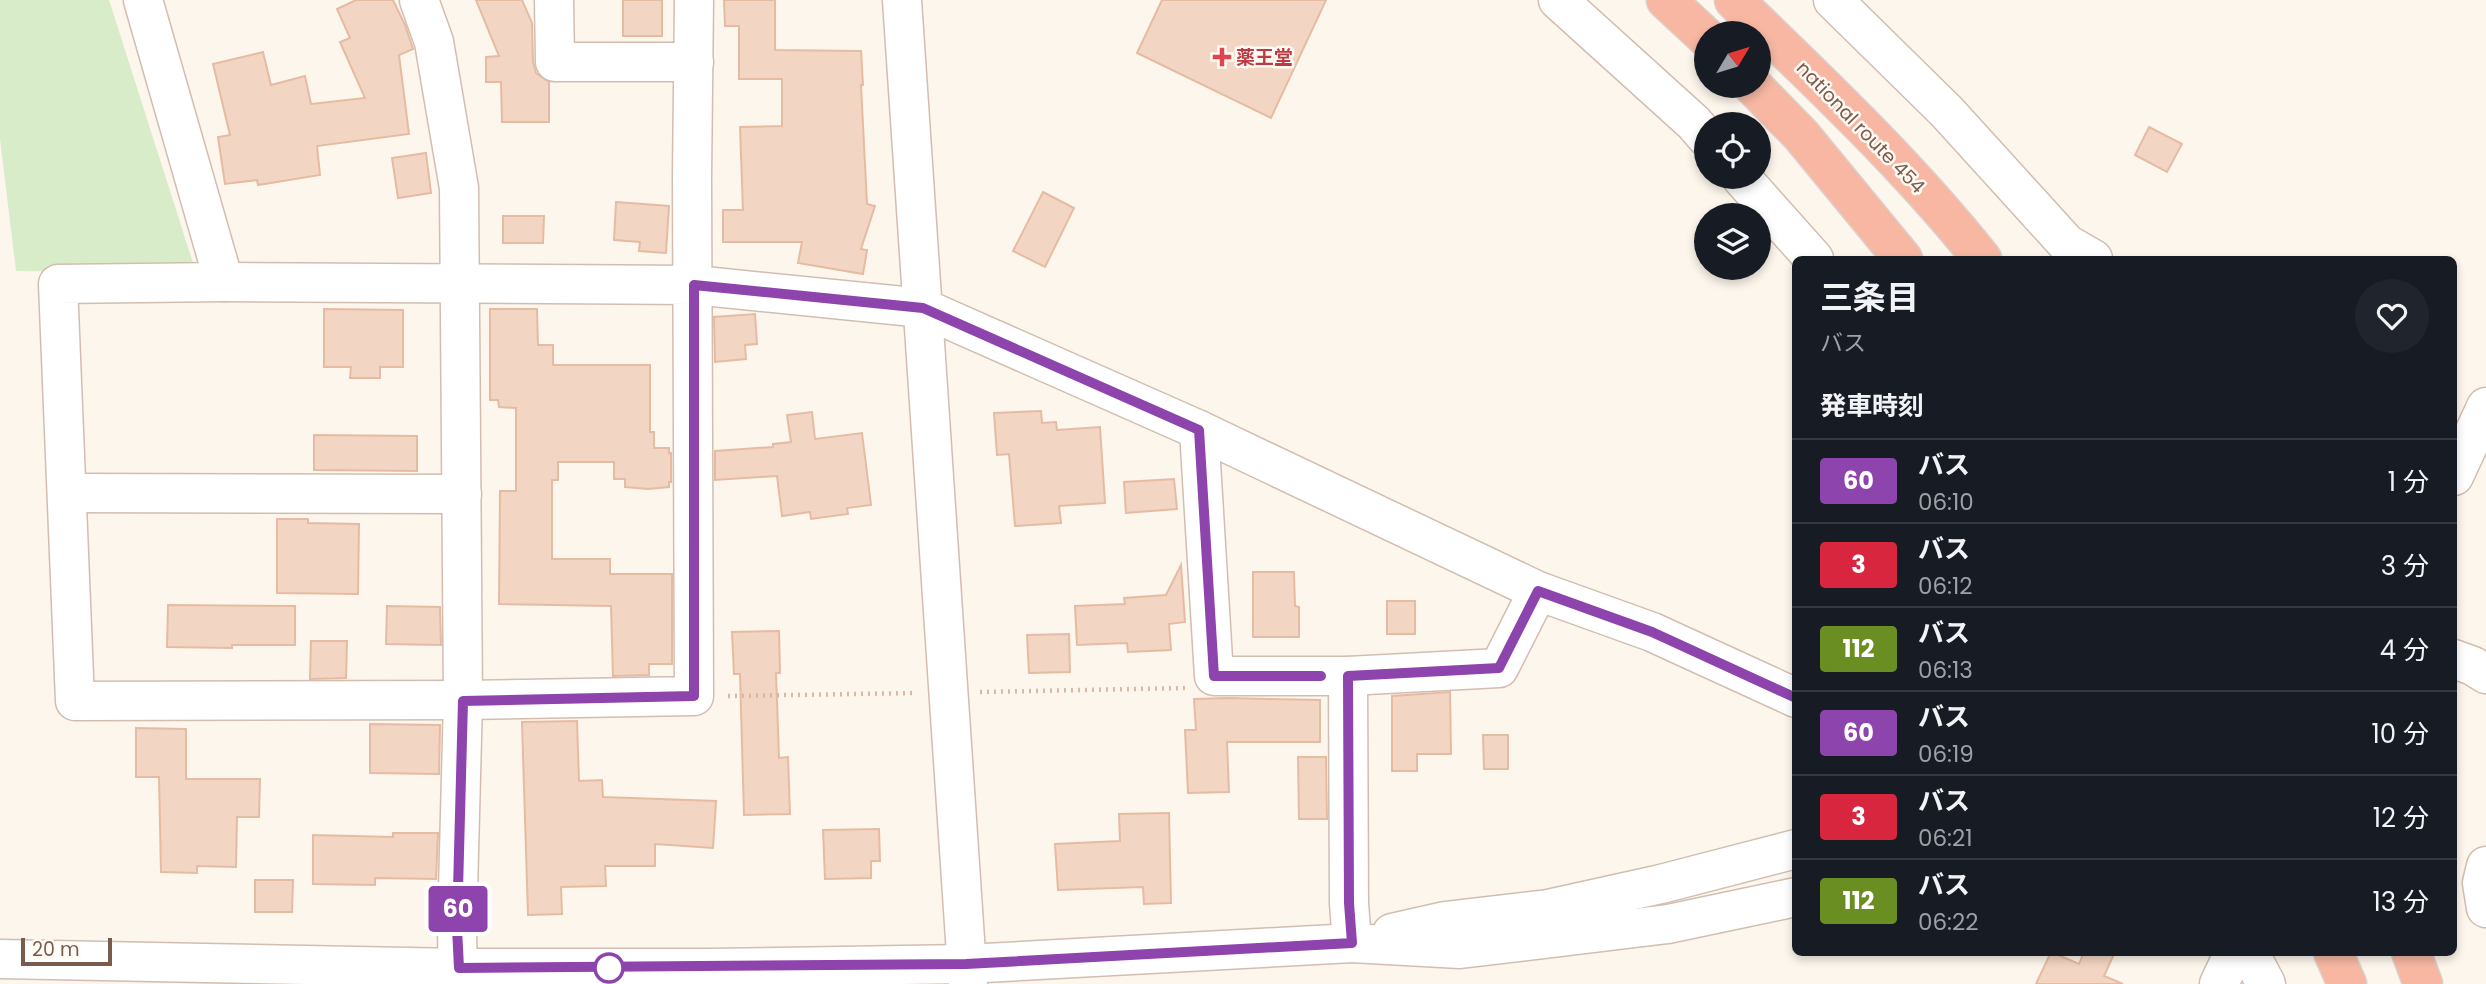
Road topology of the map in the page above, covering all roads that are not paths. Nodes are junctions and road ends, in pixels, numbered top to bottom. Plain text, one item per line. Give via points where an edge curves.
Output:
1 (143, 0) edge
2 (418, 0) edge
3 (554, 0) edge
4 (694, 0) edge
5 (902, 0) edge
6 (1558, 0) edge
7 (1666, 0) edge
8 (1734, 0) edge
9 (1833, 0) edge
10 (1694, 26) edge
11 (694, 62) junction
12 (1765, 98) edge
13 (1694, 123) edge
14 (1752, 189) edge
15 (1811, 256) edge
16 (1901, 256) edge
17 (1980, 256) edge
18 (2088, 256) edge
19 (224, 282) junction
20 (461, 285) junction
21 (694, 285) junction
22 (923, 308) junction
23 (2486, 407) edge
24 (1199, 430) junction
25 (2457, 470) edge
26 (68, 493) junction
27 (462, 494) junction
28 (1538, 591) junction
29 (2457, 660) edge
30 (2486, 674) edge
31 (1348, 676) junction
32 (1792, 696) edge
33 (463, 701) junction
34 (1792, 850) edge
35 (2486, 866) edge
36 (1792, 898) edge
37 (2486, 908) edge
38 (1352, 943) junction
39 (2232, 956) edge
40 (2251, 956) edge
41 (2335, 956) edge
42 (2412, 956) edge
43 (0, 959) edge
44 (967, 974) edge
45 (458, 976) edge
46 (2219, 984) edge
47 (2266, 984) edge
48 (2347, 984) edge
49 (2423, 984) edge

1 - 19 street
2 - 20 street via 434,41 459,188
3 - 11 street via 555,62
4 - 11 street
5 - 22 street
6 - 13 street
7 - 10 highway
8 - 17 highway, national route 454 via 1837,101
9 - 18 street via 1947,112 2067,244
11 - 21 street
12 - 16 highway
14 - 15 street
19 - 20 street
19 - 26 street via 58,284
20 - 21 street
20 - 27 street
21 - 22 street
21 - 33 street via 694,696
22 - 24 street
22 - 44 street
23 - 25 street
24 - 28 street
24 - 31 street via 1214,676
26 - 27 street
26 - 33 street via 75,701
27 - 33 street
28 - 31 street via 1499,668
28 - 32 street via 1652,632
29 - 30 street
31 - 38 street
33 - 45 street
34 - 38 street via 1548,909 1445,921
35 - 37 street
36 - 38 street via 1668,924 1460,949
38 - 44 street
39 - 46 street
40 - 47 street
41 - 48 highway
42 - 49 highway
43 - 45 street
44 - 45 street

